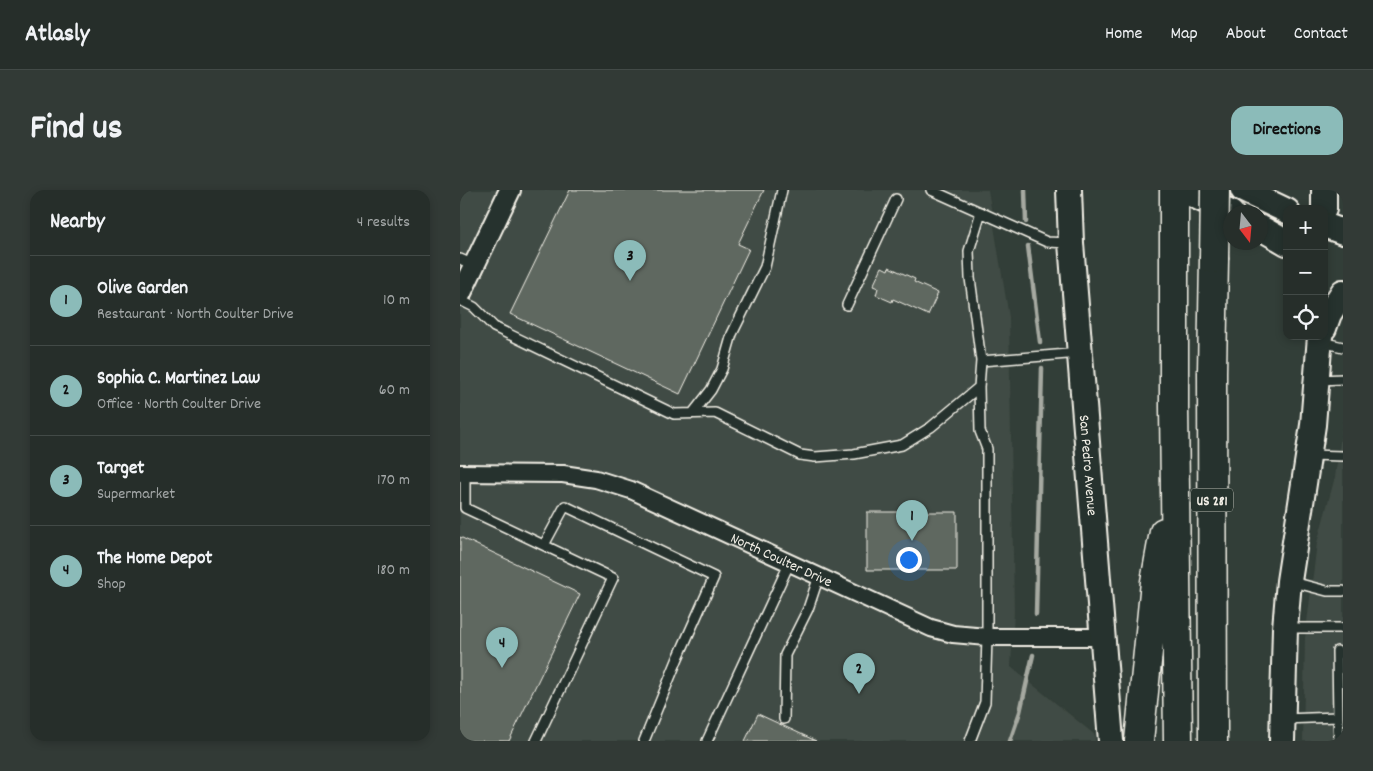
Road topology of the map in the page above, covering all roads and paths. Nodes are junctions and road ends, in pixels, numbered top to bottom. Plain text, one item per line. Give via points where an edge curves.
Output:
1 (510, 190) edge
2 (782, 190) edge
3 (931, 190) edge
4 (1174, 190) edge
5 (1182, 190) edge
6 (1215, 190) edge
7 (1243, 190) edge
8 (1324, 190) edge
9 (1071, 194) edge
10 (896, 198) dead end
11 (1324, 205) edge
12 (1283, 209) edge
13 (1223, 210) edge
14 (981, 212) junction
15 (1328, 226) edge
16 (1268, 232) edge
17 (1343, 232) edge
18 (1283, 241) edge
19 (1071, 243) junction
20 (467, 262) edge
21 (1343, 292) edge
22 (460, 295) edge
23 (460, 300) edge
24 (847, 305) dead end
25 (1323, 346) edge
26 (1080, 353) junction
27 (981, 361) junction
28 (1343, 379) edge
29 (979, 387) junction
30 (693, 413) junction
31 (1309, 455) junction
32 (1343, 456) edge
33 (1176, 463) junction
34 (462, 473) edge
35 (462, 508) edge
36 (544, 545) junction
37 (790, 562) junction
38 (819, 576) junction
39 (1289, 581) junction
40 (1343, 591) edge
41 (1285, 628) junction
42 (1343, 628) edge
43 (987, 637) junction
44 (1104, 637) junction
45 (1337, 651) dead end
46 (1338, 717) junction
47 (784, 720) dead end
48 (1282, 730) edge
49 (536, 741) edge
50 (644, 741) edge
51 (707, 741) edge
52 (970, 741) edge
53 (1111, 741) edge
54 (1139, 741) edge
55 (1178, 741) edge
56 (1213, 741) edge
57 (1339, 741) edge

1 - 20 street
2 - 30 lane via 765,267 732,334 722,369
3 - 14 lane
4 - 33 highway, US 281
5 - 13 main road
6 - 56 highway, US 281, bridge
7 - 12 main road
8 - 11 main road
9 - 19 main road, San Pedro Avenue
10 - 24 lane
14 - 19 lane via 1047,242
14 - 27 lane via 969,251
15 - 17 main road
16 - 18 main road
19 - 26 main road, San Pedro Avenue
20 - 22 street
21 - 25 main road via 1329,314
23 - 30 lane via 474,307 502,331 674,414
25 - 28 lane
25 - 31 main road
26 - 27 lane
26 - 44 main road, San Pedro Avenue
27 - 29 lane
29 - 30 lane via 931,427 902,445 854,454 800,455 715,413
29 - 43 lane via 980,431 987,449
31 - 32 lane
31 - 39 main road
33 - 54 highway via 1156,582
33 - 55 highway, US 281
34 - 35 lane
34 - 37 street, North Coulter Drive via 563,474 596,479 630,490
35 - 36 lane
36 - 49 lane via 613,578
36 - 50 lane via 564,506 714,577
37 - 38 street, North Coulter Drive
37 - 51 lane
38 - 43 street, North Coulter Drive via 931,628
38 - 47 lane via 808,609 785,655
39 - 40 lane via 1327,591
39 - 41 main road
41 - 42 lane
41 - 48 main road
43 - 44 street, North Coulter Drive
43 - 52 lane via 985,702
44 - 53 main road, San Pedro Avenue
45 - 46 lane
46 - 48 lane
46 - 57 lane

